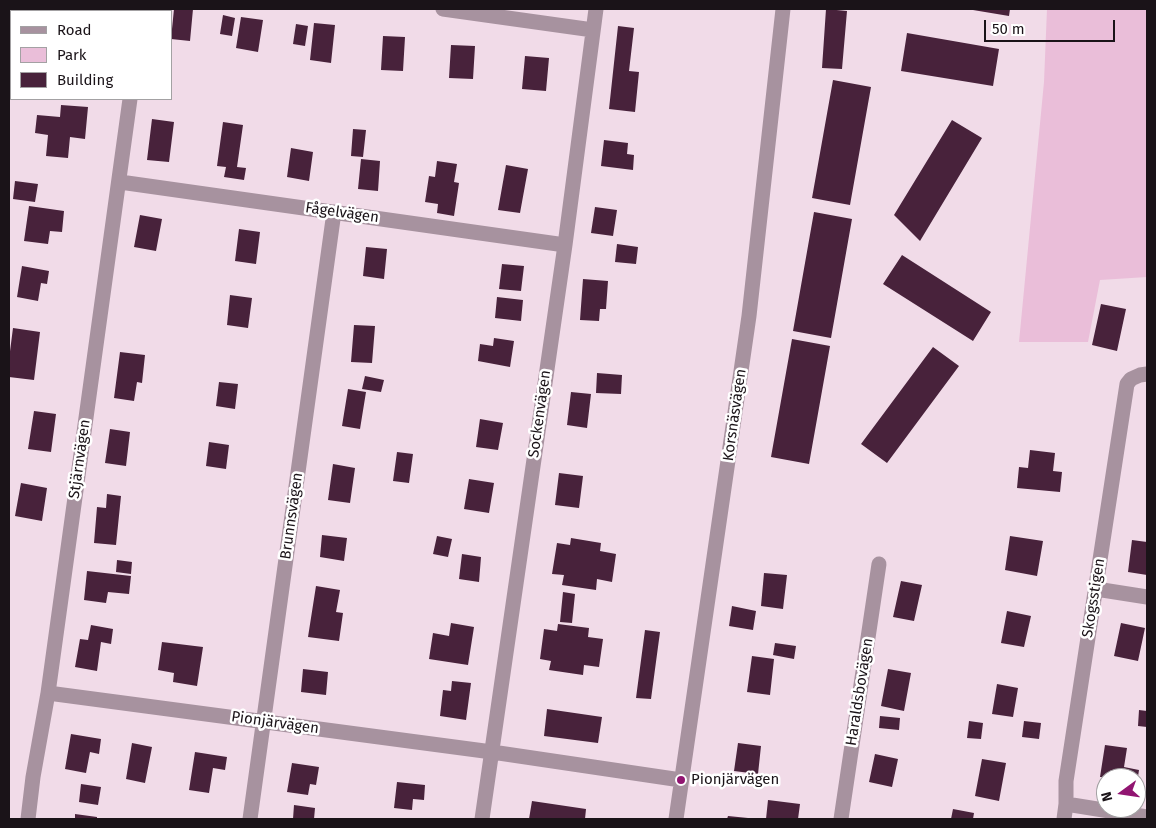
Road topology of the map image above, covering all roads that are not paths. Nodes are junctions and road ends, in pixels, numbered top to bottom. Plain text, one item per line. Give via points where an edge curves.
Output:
1 (443, 9) edge
2 (596, 9) edge
3 (783, 9) edge
4 (593, 30) junction
5 (130, 100) edge
6 (120, 182) junction
7 (334, 212) junction
8 (565, 245) junction
9 (1147, 374) edge
10 (879, 564) dead end
11 (1096, 589) junction
12 (1147, 597) edge
13 (48, 693) junction
14 (263, 721) junction
15 (492, 752) junction
16 (681, 780) junction
17 (1065, 812) edge
18 (1147, 817) edge
19 (28, 819) edge
20 (250, 819) edge
21 (482, 819) edge
22 (676, 819) edge
23 (841, 819) edge

1 - 4 street
2 - 4 street, Sockenvägen
3 - 16 street, Korsnäsvägen via 749,316
4 - 8 street, Sockenvägen
5 - 6 street, Stjärnvägen
6 - 7 street, Fågelvägen
6 - 13 street, Stjärnvägen
7 - 8 street, Fågelvägen
7 - 14 street, Brunnsvägen
8 - 15 street, Sockenvägen
9 - 11 street, Skogsstigen via 1131,379 1127,384
10 - 23 street, Haraldsbovägen
11 - 12 street
11 - 17 street, Skogsstigen via 1066,781
13 - 14 street, Pionjärvägen
13 - 19 street, Stjärnvägen
14 - 15 street, Pionjärvägen
14 - 20 street, Brunnsvägen
15 - 16 street, Pionjärvägen
15 - 21 street, Sockenvägen
16 - 22 street, Korsnäsvägen
17 - 18 street

